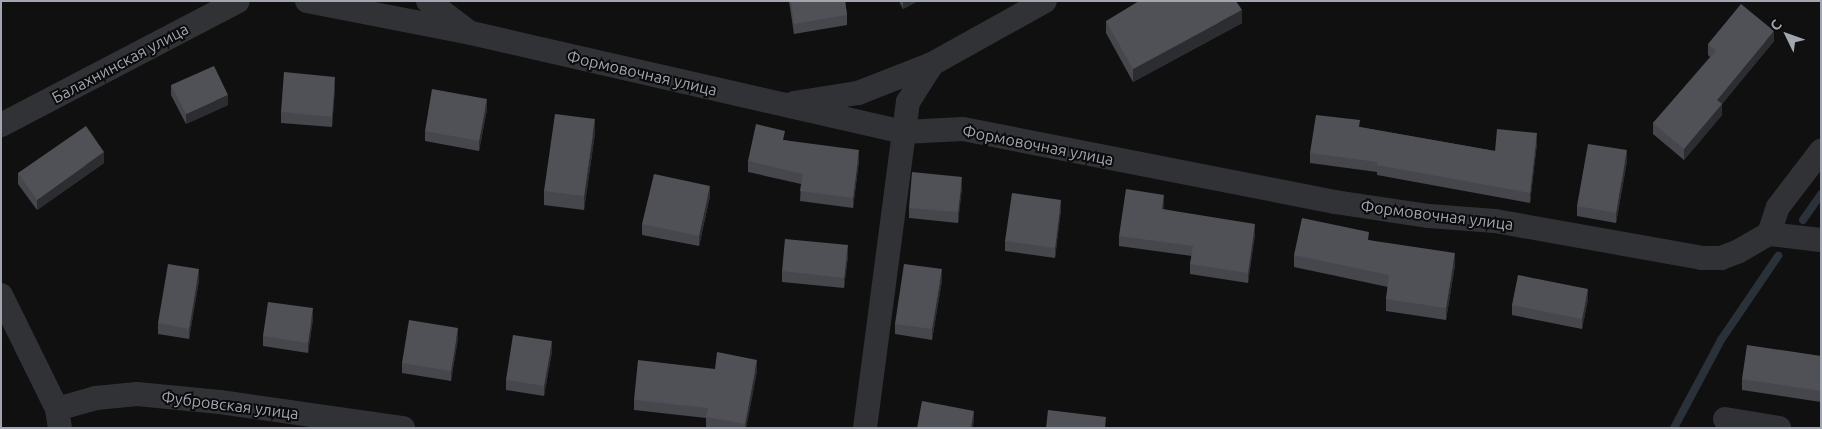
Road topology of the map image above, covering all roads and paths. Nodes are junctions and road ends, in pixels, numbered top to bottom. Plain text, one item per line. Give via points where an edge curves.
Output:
1 (238, 1) edge
2 (307, 1) edge
3 (428, 1) edge
4 (1045, 1) edge
5 (471, 33) junction
6 (932, 64) junction
7 (781, 105) junction
8 (1, 125) edge
9 (903, 132) junction
10 (1821, 151) edge
11 (1769, 234) junction
12 (1821, 240) edge
13 (1, 295) edge
14 (58, 418) edge
15 (1725, 419) dead end
16 (403, 428) edge
17 (865, 428) edge
18 (1779, 428) edge

1 - 8 street, Балахнинская улица
2 - 5 street, Формовочная улица
3 - 5 street
4 - 6 street
5 - 7 street, Формовочная улица
6 - 7 street via 858,93
6 - 9 street via 908,102
7 - 9 street, Формовочная улица
9 - 11 street, Формовочная улица via 963,129 1335,202 1495,222 1702,258 1730,254
9 - 17 street
10 - 11 street via 1778,207
11 - 12 street
13 - 14 street
14 - 16 street, Фубровская улица via 96,398 136,394 220,402
15 - 18 street

